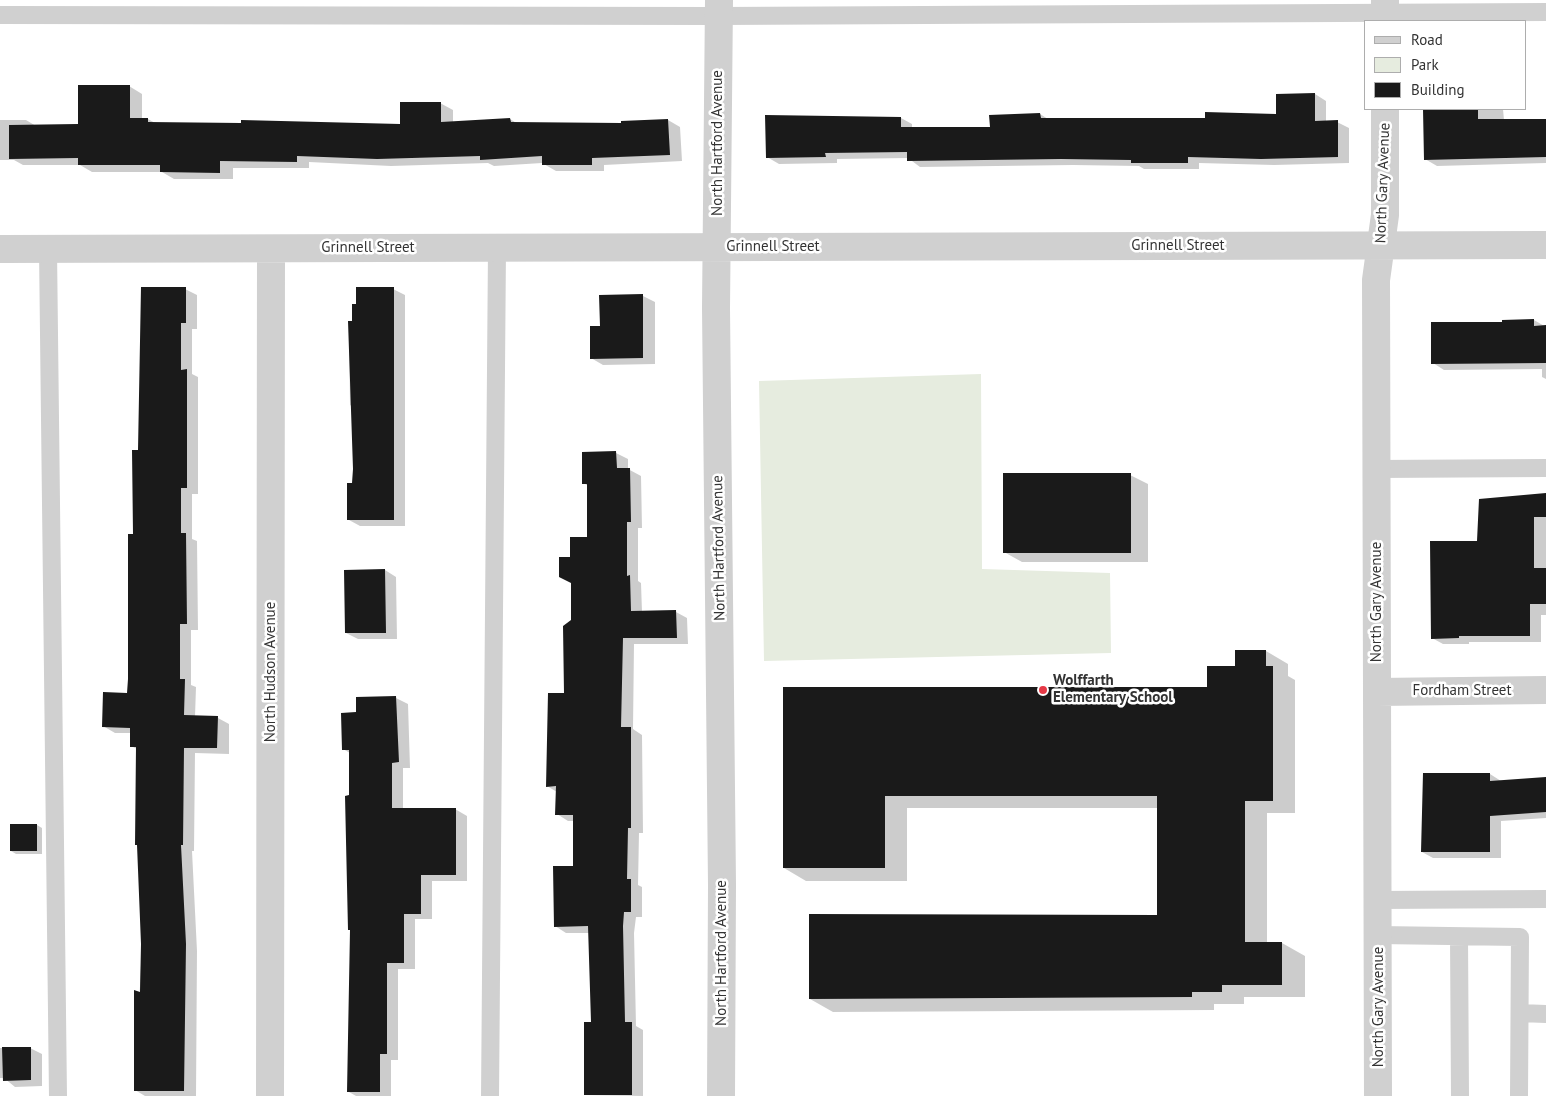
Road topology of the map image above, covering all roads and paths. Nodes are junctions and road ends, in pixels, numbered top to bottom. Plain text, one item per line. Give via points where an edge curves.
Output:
1 (719, 8) edge
2 (1385, 11) edge
3 (1546, 12) edge
4 (0, 15) edge
5 (1385, 110) edge
6 (1381, 245) junction
7 (1546, 245) edge
8 (497, 248) junction
9 (718, 248) junction
10 (0, 249) edge
11 (48, 249) junction
12 (271, 249) junction
13 (1546, 468) edge
14 (1376, 469) junction
15 (1546, 690) edge
16 (1377, 692) junction
17 (1546, 899) edge
18 (1378, 900) junction
19 (1378, 935) junction
20 (1459, 937) junction
21 (1520, 1013) junction
22 (1546, 1014) edge
23 (58, 1096) edge
24 (270, 1096) edge
25 (490, 1096) edge
26 (721, 1096) edge
27 (1378, 1096) edge
28 (1460, 1096) edge
29 (1519, 1096) edge

1 - 2 lane
1 - 4 lane
1 - 9 street, North Hartford Avenue
2 - 3 lane
5 - 6 street, North Gary Avenue via 1385,215
6 - 7 street, Grinnell Street
6 - 9 street, Grinnell Street
6 - 14 street, North Gary Avenue via 1376,280
8 - 9 street, Grinnell Street
8 - 12 street, Grinnell Street
8 - 25 lane
9 - 26 street, North Hartford Avenue
10 - 11 street, Grinnell Street
11 - 12 street, Grinnell Street
11 - 23 lane
12 - 24 street, North Hudson Avenue
13 - 14 lane
14 - 16 street, North Gary Avenue
15 - 16 street, Fordham Street
16 - 18 street, North Gary Avenue
17 - 18 lane
18 - 19 street, North Gary Avenue
19 - 20 lane
19 - 27 street, North Gary Avenue
20 - 21 lane via 1520,937
20 - 28 lane
21 - 22 lane
21 - 29 lane

